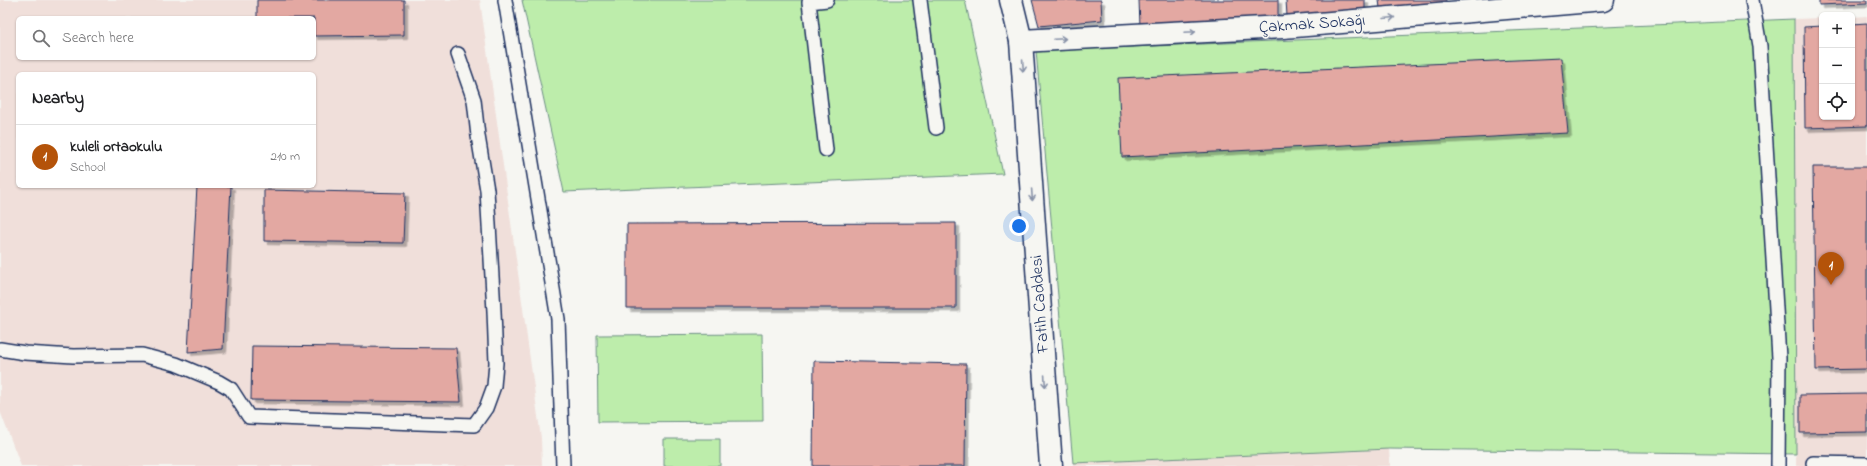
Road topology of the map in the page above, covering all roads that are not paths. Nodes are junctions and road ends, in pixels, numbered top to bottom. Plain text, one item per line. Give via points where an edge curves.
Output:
1 (505, 0) edge
2 (827, 0) edge
3 (920, 0) edge
4 (1011, 0) edge
5 (1603, 0) edge
6 (1752, 0) edge
7 (1021, 41) junction
8 (458, 54) dead end
9 (936, 128) dead end
10 (826, 150) dead end
11 (0, 349) edge
12 (1813, 463) dead end
13 (1867, 464) edge
14 (563, 466) edge
15 (1052, 466) edge
16 (1778, 466) edge

1 - 14 lane via 558,319
2 - 10 lane via 809,2
3 - 9 lane
4 - 7 street, Fatih Caddesi
7 -> 5 street, Çakmak Sokağı via 1283,27
6 - 16 lane via 1760,46 1778,350
7 -> 15 street, Fatih Caddesi
8 - 11 lane via 474,100 487,190 494,311 494,386 486,408 474,425 249,417 231,389 170,362 142,355 73,356
12 - 13 lane

